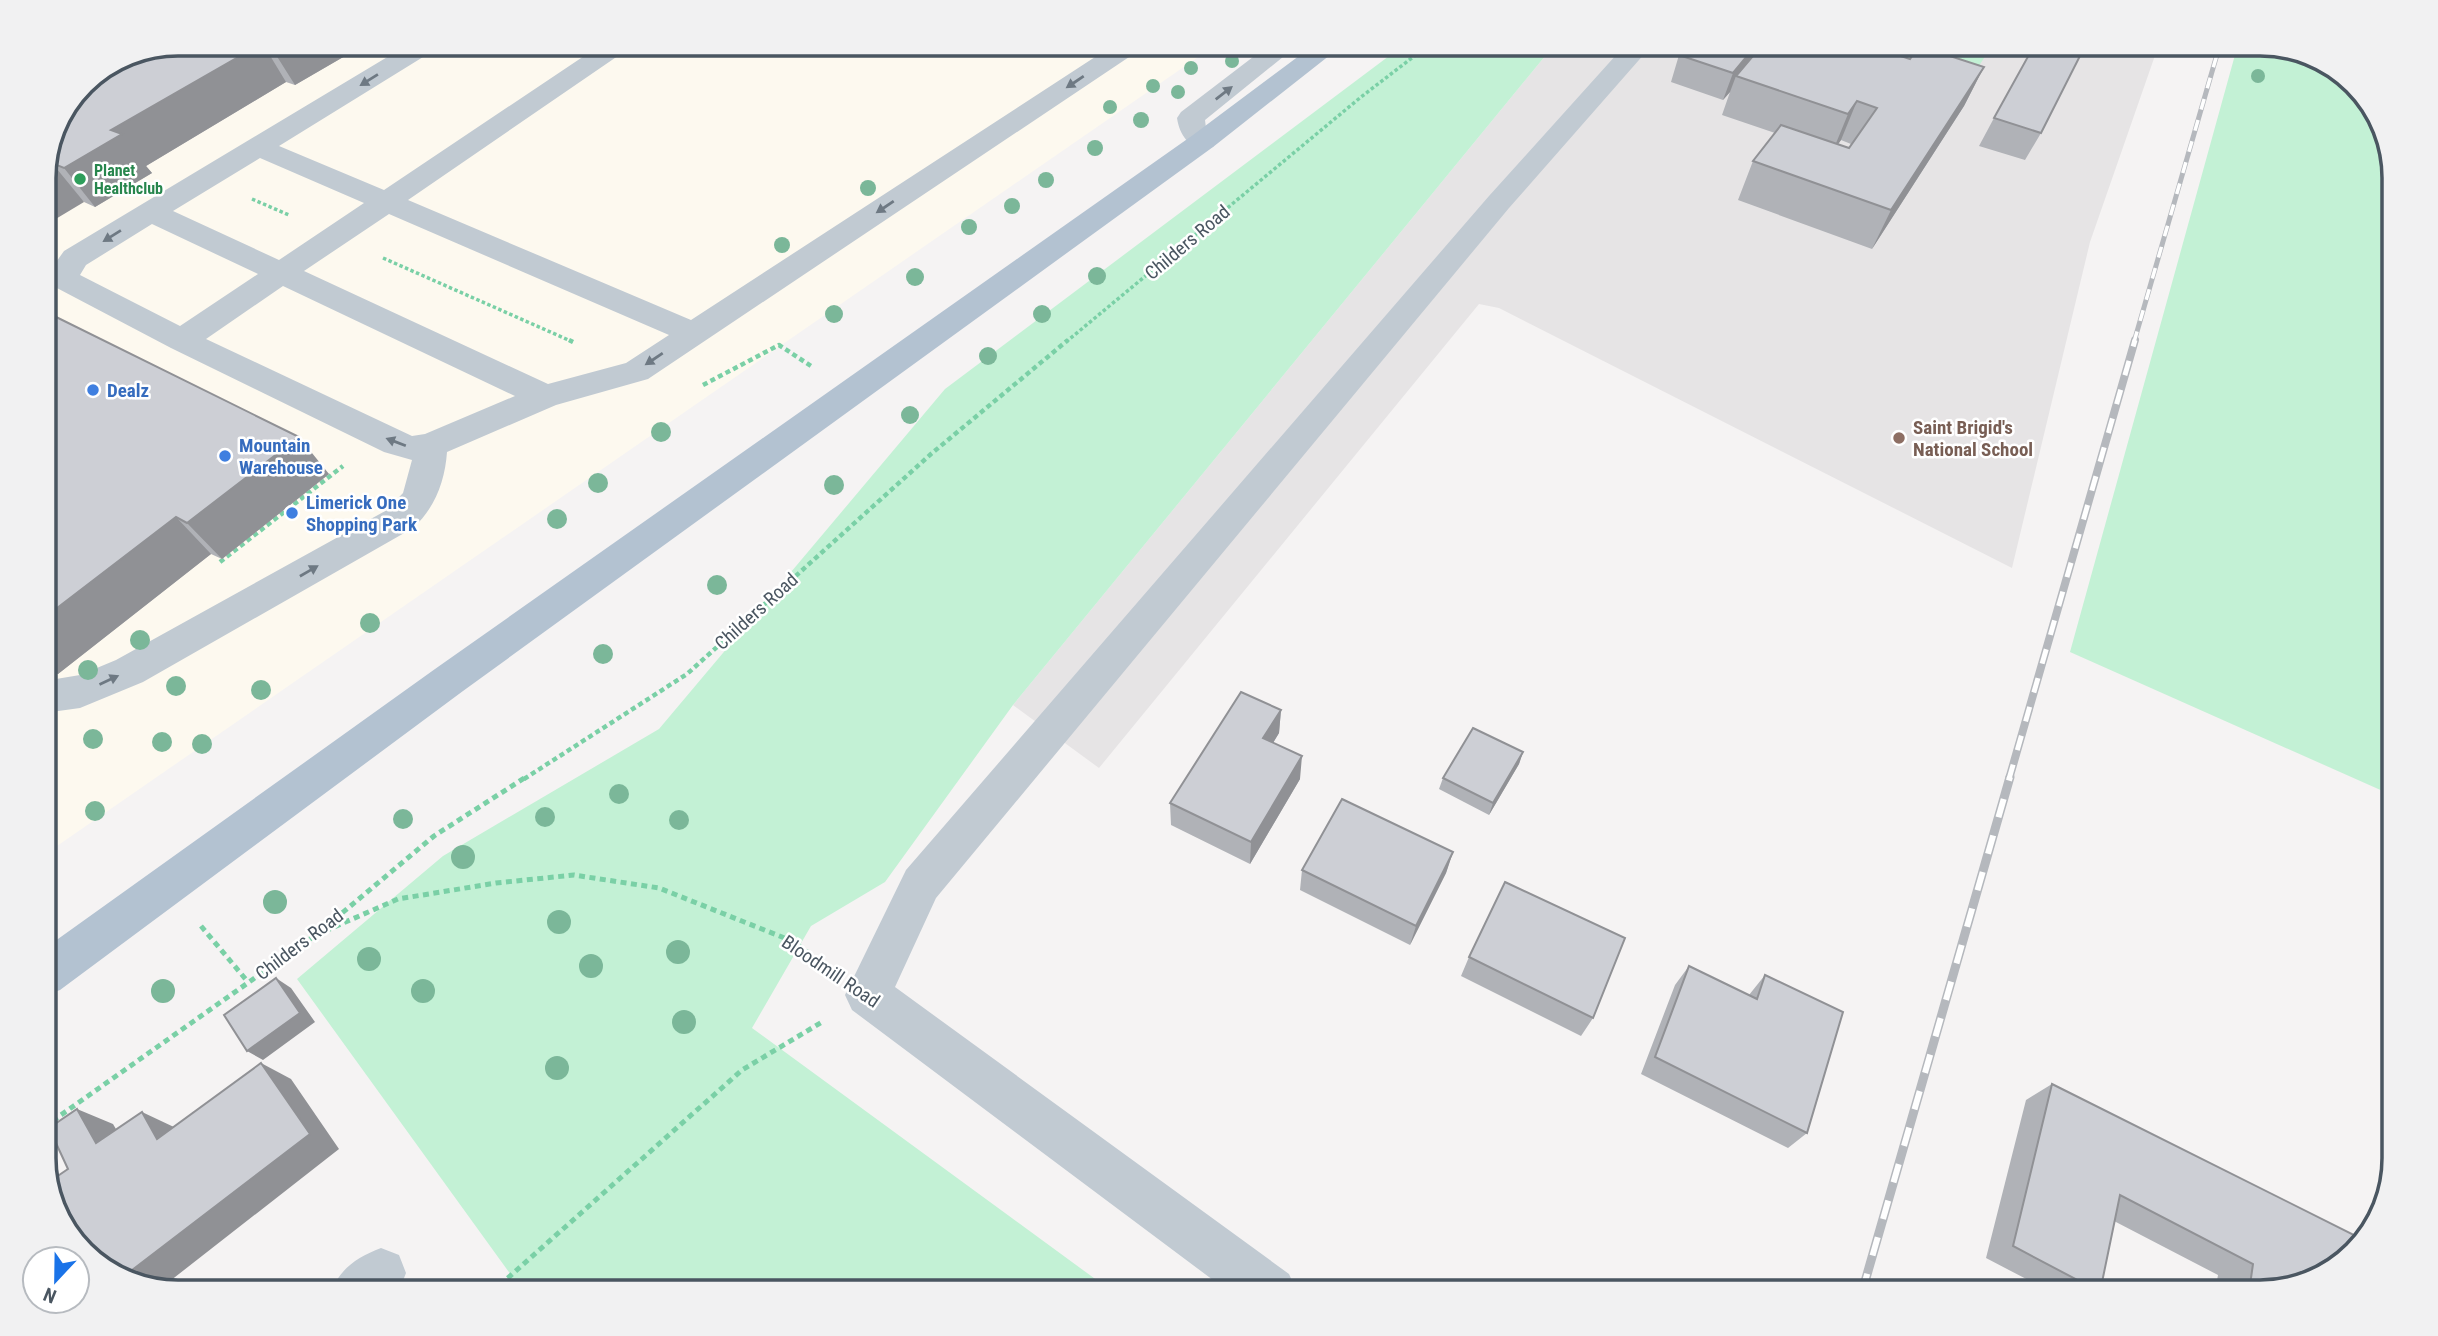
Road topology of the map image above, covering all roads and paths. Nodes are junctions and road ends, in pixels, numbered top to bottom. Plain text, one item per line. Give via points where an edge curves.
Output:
1 (407, 56) edge
2 (601, 56) edge
3 (1114, 56) edge
4 (1271, 56) edge
5 (1315, 56) edge
6 (1414, 56) edge
7 (1629, 56) edge
8 (1203, 141) junction
9 (258, 147) junction
10 (387, 203) junction
11 (151, 212) junction
12 (283, 272) junction
13 (693, 333) junction
14 (182, 340) junction
15 (545, 396) junction
16 (430, 445) junction
17 (334, 457) dead end
18 (211, 569) dead end
19 (56, 696) edge
20 (167, 886) junction
21 (317, 934) junction
22 (56, 966) edge
23 (248, 982) junction
24 (868, 995) junction
25 (56, 1118) edge
26 (506, 1280) edge
27 (1255, 1280) edge

1 -> 9 street
2 - 10 street
3 -> 13 street
8 -> 4 street via 1193,130 1191,118
5 - 8 main road
6 - 21 path, Childers Road via 931,454 687,674 434,836
7 - 24 street via 1490,213 921,884
8 - 20 main road
9 - 10 street
9 - 11 street
10 - 12 street
10 - 13 street
11 - 12 street
11 -> 14 street via 75,258 64,272 66,280
12 - 14 street
12 - 15 street
13 -> 15 street via 637,371
16 -> 14 street via 412,448 396,443
15 - 16 street
19 -> 16 street via 109,681 400,519 412,510 430,468
17 - 18 path via 346,464
20 - 22 main road
20 - 23 path
21 - 23 path, Childers Road
21 - 24 path, Bloodmill Road via 398,900 574,874 659,888 792,941
23 - 25 path, Childers Road
24 - 26 path via 742,1070
24 - 27 street, Bloodmill Road

